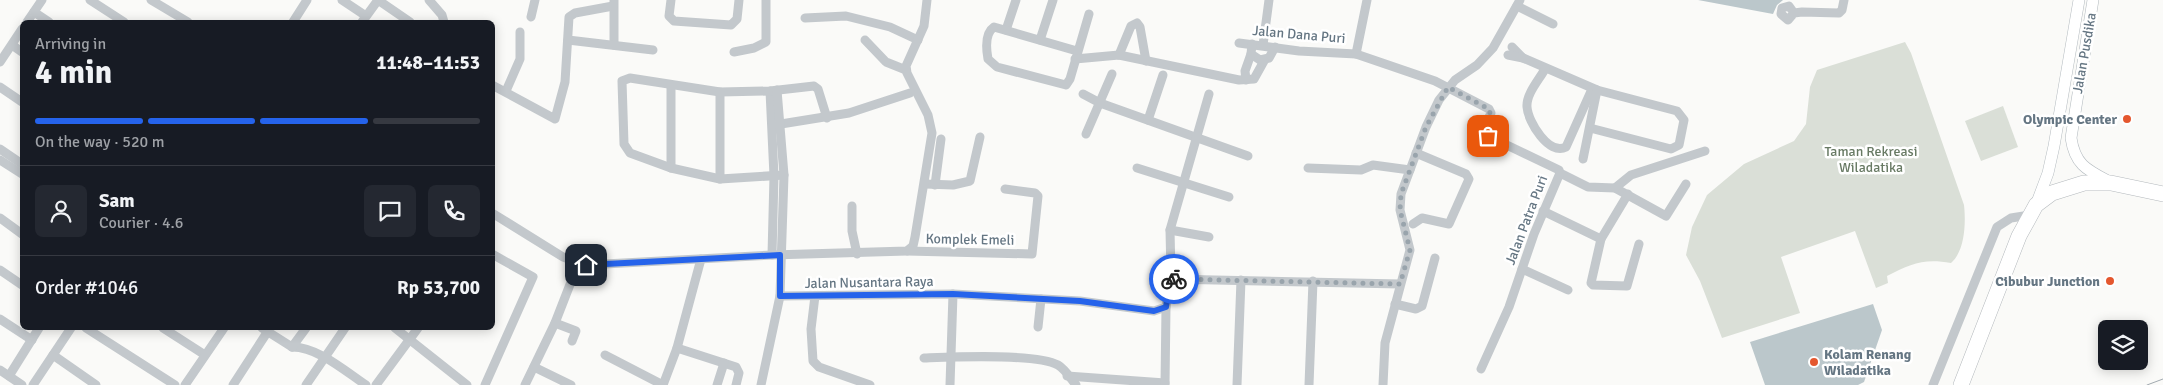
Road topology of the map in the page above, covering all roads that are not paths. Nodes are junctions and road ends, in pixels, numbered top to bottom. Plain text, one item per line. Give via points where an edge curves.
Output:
1 (30, 0) edge
2 (90, 0) edge
3 (151, 0) edge
4 (173, 0) edge
5 (306, 0) edge
6 (342, 0) edge
7 (378, 0) edge
8 (429, 0) edge
9 (535, 0) edge
10 (672, 0) edge
11 (739, 0) edge
12 (766, 0) edge
13 (927, 0) edge
14 (1016, 0) edge
15 (1053, 0) edge
16 (1269, 0) edge
17 (1367, 0) edge
18 (1844, 0) edge
19 (2079, 0) edge
20 (2093, 0) edge
21 (613, 3) edge
22 (1518, 3) edge
23 (38, 6) edge
24 (171, 11) junction
25 (1794, 13) dead end
26 (1089, 14) dead end
27 (531, 16) dead end
28 (805, 18) dead end
29 (364, 19) edge
30 (28, 20) edge
31 (48, 20) edge
32 (121, 20) edge
33 (185, 20) edge
34 (294, 20) edge
35 (406, 20) edge
36 (443, 20) edge
37 (1553, 24) dead end
38 (1006, 30) junction
39 (20, 32) edge
40 (520, 32) dead end
41 (568, 40) junction
42 (865, 40) dead end
43 (918, 40) junction
44 (1040, 40) junction
45 (1239, 42) dead end
46 (12, 45) junction
47 (614, 45) junction
48 (1263, 45) junction
49 (1275, 47) junction
50 (1503, 47) junction
51 (1251, 49) junction
52 (653, 50) dead end
53 (20, 51) edge
54 (734, 52) dead end
55 (1356, 54) junction
56 (1076, 55) junction
57 (1119, 55) junction
58 (1146, 61) junction
59 (1264, 61) junction
60 (0, 62) edge
61 (1545, 69) junction
62 (906, 70) junction
63 (1112, 74) dead end
64 (1162, 75) dead end
65 (1246, 80) junction
66 (671, 85) junction
67 (495, 86) edge
68 (0, 87) edge
69 (1448, 87) junction
70 (773, 90) junction
71 (1595, 90) junction
72 (506, 91) junction
73 (720, 92) junction
74 (910, 93) dead end
75 (1083, 94) dead end
76 (1209, 94) dead end
77 (20, 101) edge
78 (1100, 103) junction
79 (827, 118) junction
80 (1148, 120) junction
81 (781, 124) junction
82 (1590, 128) junction
83 (1086, 134) dead end
84 (1196, 136) junction
85 (980, 137) dead end
86 (941, 139) dead end
87 (0, 149) edge
88 (1705, 151) dead end
89 (1416, 153) junction
90 (1248, 156) dead end
91 (1584, 159) dead end
92 (0, 160) edge
93 (20, 163) edge
94 (671, 168) junction
95 (1137, 168) dead end
96 (1308, 168) dead end
97 (1410, 170) junction
98 (20, 173) edge
99 (1560, 173) junction
100 (784, 175) junction
101 (774, 176) junction
102 (720, 179) junction
103 (1183, 182) junction
104 (2111, 183) junction
105 (925, 184) junction
106 (1686, 184) dead end
107 (935, 185) junction
108 (1614, 188) junction
109 (1005, 189) dead end
110 (1628, 194) junction
111 (2163, 194) edge
112 (1229, 197) dead end
113 (852, 206) dead end
114 (2033, 210) junction
115 (1543, 211) junction
116 (495, 215) edge
117 (0, 218) edge
118 (1413, 224) dead end
119 (1170, 230) junction
120 (20, 233) edge
121 (1209, 237) dead end
122 (1601, 239) junction
123 (1639, 244) dead end
124 (909, 250) junction
125 (857, 254) junction
126 (776, 255) junction
127 (495, 256) edge
128 (1435, 258) dead end
129 (701, 259) junction
130 (578, 264) junction
131 (1522, 269) junction
132 (0, 270) edge
133 (1170, 279) junction
134 (1241, 280) junction
135 (1313, 281) junction
136 (20, 284) edge
137 (1400, 284) junction
138 (1568, 290) dead end
139 (953, 294) junction
140 (780, 296) junction
141 (815, 296) junction
142 (1040, 299) junction
143 (1395, 304) junction
144 (1166, 307) junction
145 (0, 319) edge
146 (555, 322) junction
147 (1038, 327) dead end
148 (39, 330) edge
149 (70, 330) edge
150 (89, 330) edge
151 (166, 330) edge
152 (223, 330) edge
153 (264, 330) edge
154 (266, 330) edge
155 (305, 330) edge
156 (344, 330) edge
157 (398, 330) edge
158 (417, 330) edge
159 (411, 338) junction
160 (32, 340) junction
161 (572, 341) dead end
162 (292, 347) junction
163 (677, 348) junction
164 (53, 355) junction
165 (205, 355) junction
166 (605, 355) dead end
167 (952, 357) junction
168 (324, 358) junction
169 (924, 358) dead end
170 (724, 363) junction
171 (534, 367) junction
172 (1481, 369) dead end
173 (0, 370) edge
174 (10, 376) junction
175 (1067, 376) junction
176 (484, 384) edge
177 (1165, 384) edge
178 (22, 385) edge
179 (33, 385) edge
180 (96, 385) edge
181 (175, 385) edge
182 (186, 385) edge
183 (233, 385) edge
184 (306, 385) edge
185 (366, 385) edge
186 (376, 385) edge
187 (467, 385) edge
188 (525, 385) edge
189 (571, 385) edge
190 (663, 385) edge
191 (717, 385) edge
192 (736, 385) edge
193 (761, 385) edge
194 (870, 385) edge
195 (950, 385) edge
196 (1076, 385) edge
197 (1237, 385) edge
198 (1309, 385) edge
199 (1383, 385) edge
200 (1933, 385) edge
201 (1961, 385) edge

1 - 23 street
2 - 32 street
3 - 24 street
4 - 24 street
5 - 34 street
6 - 29 street
7 - 29 street
7 - 35 street
8 - 36 street
9 - 27 street
10 - 11 street via 669,16 674,21 731,25 737,19
12 - 54 street via 766,42
13 - 43 street via 925,23
14 - 38 street
15 - 44 street
16 - 48 street
17 - 55 street, Jalan Dana Puri
18 - 25 street via 1841,12
19 - 114 street via 2054,146 2048,173
20 - 104 street, Jalan Pusdika via 2071,138 2078,163
21 - 41 street via 570,15
21 - 47 street
22 - 37 street
22 - 50 street
23 - 30 street
23 - 31 street
24 - 33 street
26 - 56 street
28 - 43 street via 846,16 890,27
38 - 44 street
38 - 56 street via 994,26 989,32 988,59 996,67 1063,85 1070,79
39 - 46 street
40 - 72 street via 520,59
41 - 47 street
41 - 72 street via 559,122
42 - 62 street via 886,62
43 - 62 street
44 - 56 street
45 - 51 street, Jalan Dana Puri
46 - 53 street
46 - 60 street
47 - 52 street
48 - 49 street, Jalan Dana Puri
48 - 51 street, Jalan Dana Puri
49 - 55 street, Jalan Dana Puri
49 - 59 street
50 - 61 street
50 - 69 street
51 - 59 street
51 - 65 street
55 - 69 street, Jalan Dana Puri
56 - 57 street
57 - 58 street
57 - 58 street via 1131,26 1137,23
58 - 65 street via 1215,77
59 - 65 street via 1254,79
61 - 71 street
61 - 71 street via 1531,92 1527,106 1530,119 1554,148 1561,150 1566,147
62 - 105 street via 931,128
63 - 78 street
64 - 80 street
66 - 73 street
66 - 94 street
66 - 94 street via 630,78 623,79 621,84 625,148 634,155
67 - 72 street
68 - 77 street
69 - 89 street via 1432,112
69 - 99 street, Jalan Patra Puri via 1489,109 1484,127 1488,136
70 - 73 street
70 - 79 street via 816,87
70 - 81 street
70 - 101 street
71 - 82 street
71 - 82 street via 1677,111 1684,120 1678,145 1671,149
73 - 102 street
74 - 79 street
75 - 78 street
76 - 84 street
78 - 80 street
78 - 83 street
79 - 81 street
80 - 84 street
81 - 100 street
82 - 91 street
84 - 90 street
84 - 103 street
85 - 107 street via 970,181
86 - 107 street
87 - 93 street
88 - 108 street via 1631,176
89 - 97 street
89 - 118 street via 1466,174 1469,179 1449,224 1422,218
92 - 98 street
94 - 102 street
95 - 103 street
96 - 97 street via 1361,170 1373,165
97 - 137 street via 1401,194 1400,210 1410,250
99 - 108 street via 1588,187
99 - 115 street, Jalan Patra Puri
100 - 101 street
100 - 126 street
101 - 102 street
101 - 126 street
103 - 112 street
103 - 119 street
104 - 111 highway, Jalan Pusdika
104 - 114 highway via 2084,183 2068,187 2052,193
105 - 107 street
105 - 124 street
106 - 110 street via 1664,220
108 - 110 street
109 - 124 street, Komplek Emeli via 1038,196 1032,254
110 - 122 street
113 - 125 street via 852,231
114 - 200 street via 1997,227
114 - 201 highway via 2019,236
115 - 122 street
115 - 131 street, Jalan Patra Puri
116 - 130 street
117 - 120 street
119 - 121 street
119 - 133 street
122 - 123 street via 1590,280 1593,285 1627,286
124 - 125 street, Komplek Emeli
125 - 126 street, Komplek Emeli
126 - 129 street, Komplek Emeli
126 - 140 street
127 - 176 street via 533,277
128 - 143 street via 1422,306 1416,309
129 - 130 street, Komplek Emeli
129 - 163 street
130 - 146 street
131 - 138 street
131 - 172 street, Jalan Patra Puri
132 - 136 street
133 - 134 street
133 - 144 street
134 - 135 street
134 - 197 street
135 - 137 street
135 - 198 street
137 - 143 street
139 - 141 street, Jalan Nusantara Raya
139 - 142 street, Jalan Nusantara Raya
139 - 167 street
140 - 141 street, Jalan Nusantara Raya
140 - 193 street
141 - 194 street via 811,329 813,361 819,367
142 - 144 street, Jalan Nusantara Raya via 1154,311
142 - 147 street
143 - 199 street via 1385,343
144 - 177 street
145 - 160 street
146 - 161 street via 576,331
146 - 171 street
148 - 160 street
149 - 164 street
150 - 181 street
151 - 165 street
152 - 165 street
153 - 183 street
154 - 162 street
155 - 162 street
156 - 168 street
157 - 159 street
158 - 159 street
159 - 186 street
159 - 187 street
160 - 174 street
162 - 168 street
163 - 170 street
163 - 190 street
164 - 179 street
164 - 180 street
165 - 182 street
166 - 190 street
167 - 169 street
167 - 175 street via 1047,361 1062,367
167 - 195 street
168 - 184 street
168 - 185 street
170 - 191 street
170 - 192 street via 738,370
171 - 188 street
171 - 189 street
173 - 174 street
174 - 178 street
175 - 177 street
175 - 196 street

